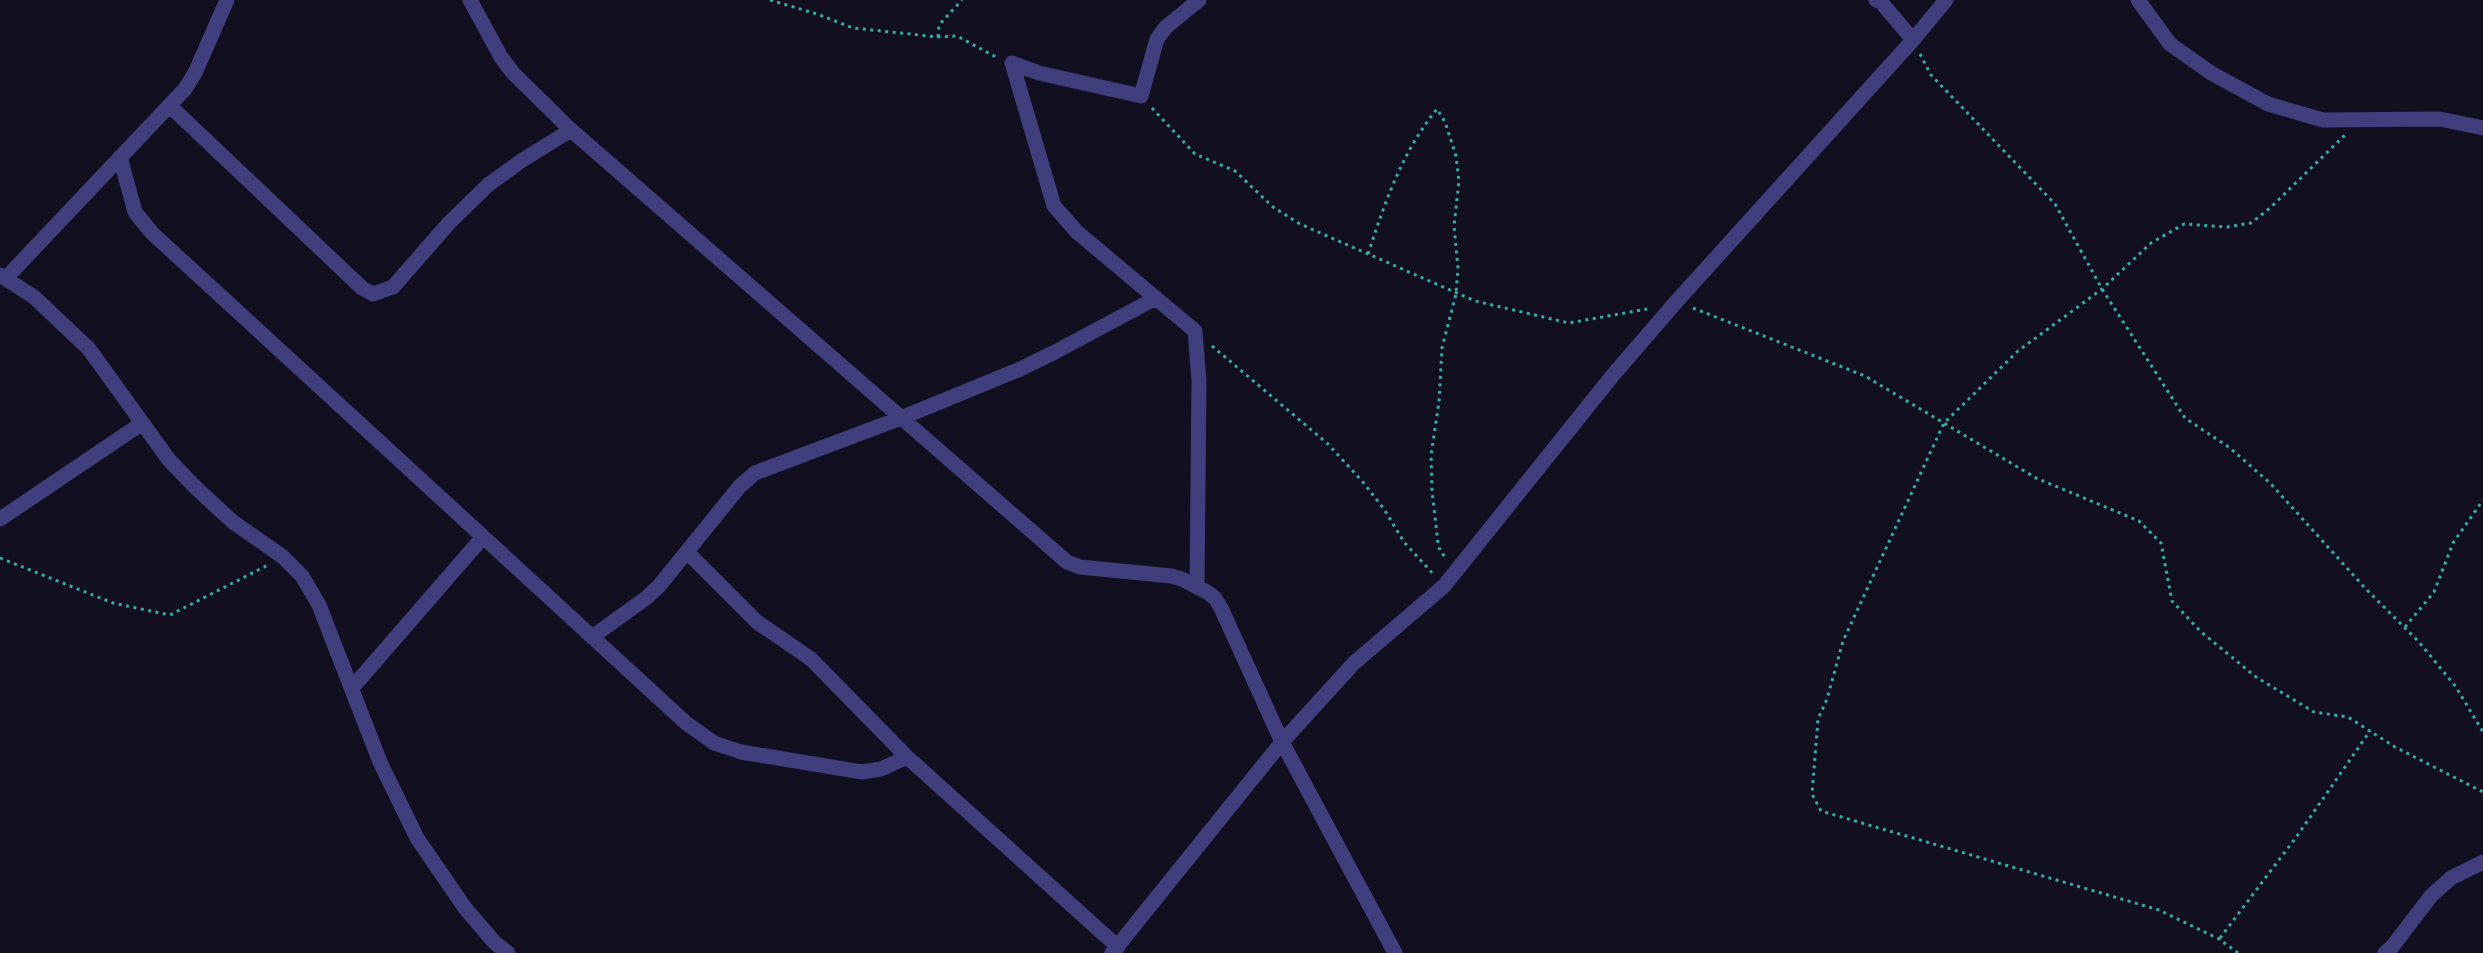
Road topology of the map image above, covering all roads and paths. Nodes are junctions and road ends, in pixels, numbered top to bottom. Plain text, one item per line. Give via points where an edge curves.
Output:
1 (227, 0) edge
2 (470, 0) edge
3 (770, 0) edge
4 (962, 0) edge
5 (1199, 0) edge
6 (1946, 0) edge
7 (2138, 0) edge
8 (1879, 1) edge
9 (938, 37) junction
10 (1913, 40) junction
11 (1012, 63) junction
12 (1142, 96) junction
13 (170, 106) junction
14 (2361, 119) junction
15 (2483, 128) edge
16 (571, 130) junction
17 (120, 157) junction
18 (1368, 254) junction
19 (3, 277) edge
20 (2102, 289) junction
21 (1456, 294) junction
22 (1156, 298) junction
23 (1676, 302) junction
24 (1195, 331) junction
25 (901, 418) junction
26 (1944, 423) junction
27 (141, 424) junction
28 (2483, 500) edge
29 (0, 519) edge
30 (483, 537) junction
31 (687, 552) junction
32 (283, 557) junction
33 (0, 558) edge
34 (1457, 571) junction
35 (1444, 586) junction
36 (1197, 587) junction
37 (2405, 627) junction
38 (592, 637) junction
39 (352, 688) junction
40 (2370, 731) junction
41 (2483, 732) edge
42 (1282, 742) junction
43 (907, 757) junction
44 (2483, 792) edge
45 (2483, 861) edge
46 (2219, 939) junction
47 (1115, 950) edge
48 (508, 953) edge
49 (1395, 953) edge
50 (2238, 953) edge
51 (2385, 953) edge

1 - 13 street via 195,74
2 - 16 street via 501,57
3 - 9 path via 853,28
4 - 9 path via 939,25
5 - 12 street via 1157,39
6 - 10 street
7 - 14 street via 2170,44 2211,73 2268,104 2323,120
8 - 10 street
9 - 11 path via 957,36
10 - 20 path via 1930,75 2055,204
10 - 23 street
11 - 12 street via 1077,83
11 - 22 street via 1054,206 1077,232
12 - 18 path via 1195,154 1235,171 1273,207 1300,224
13 - 16 street via 372,294 393,287 488,185
13 - 17 street
14 - 15 street via 2440,119
14 - 20 path via 2250,223 2227,227 2184,224 2151,243
16 - 25 street
17 - 19 street
17 - 30 street via 135,212 148,229
18 - 21 path
18 - 21 path via 1393,180 1418,132 1437,109 1456,156 1459,181 1454,226
19 - 27 street via 34,297 89,349
20 - 26 path via 2018,351
20 - 37 path via 2185,418 2230,448 2270,483
21 - 23 path via 1475,302 1569,323
21 - 34 path via 1442,348 1431,455 1440,551
22 - 24 street
22 - 25 street via 1055,352
23 - 26 path via 1865,376
23 - 34 street
24 - 35 path via 1329,444 1384,509 1404,543
24 - 36 street via 1199,381
25 - 31 street via 755,473
25 - 36 street via 1067,562 1089,568 1171,576
26 - 40 path via 2036,478 2139,521 2160,543 2172,601 2200,631 2256,677 2314,712 2348,717
26 - 46 path via 1843,641 1818,719 1812,794 1821,811 2159,910
27 - 29 street
27 - 32 street via 169,460 233,522
28 - 37 path via 2452,543 2434,592
30 - 38 street
30 - 39 street
31 - 38 street via 646,598
31 - 43 street via 757,622 811,659
32 - 33 path via 170,615 113,603
32 - 39 street via 302,576 319,605
34 - 35 street
35 - 42 street via 1354,663
36 - 42 street via 1215,598 1221,608
37 - 41 path via 2456,687
38 - 43 street via 686,723 714,743 741,752 862,772 881,769
39 - 48 street via 380,762 417,838 465,908
40 - 44 path
40 - 46 path
42 - 47 street
42 - 49 street
43 - 47 street
45 - 51 street via 2451,878 2431,896
46 - 50 path

